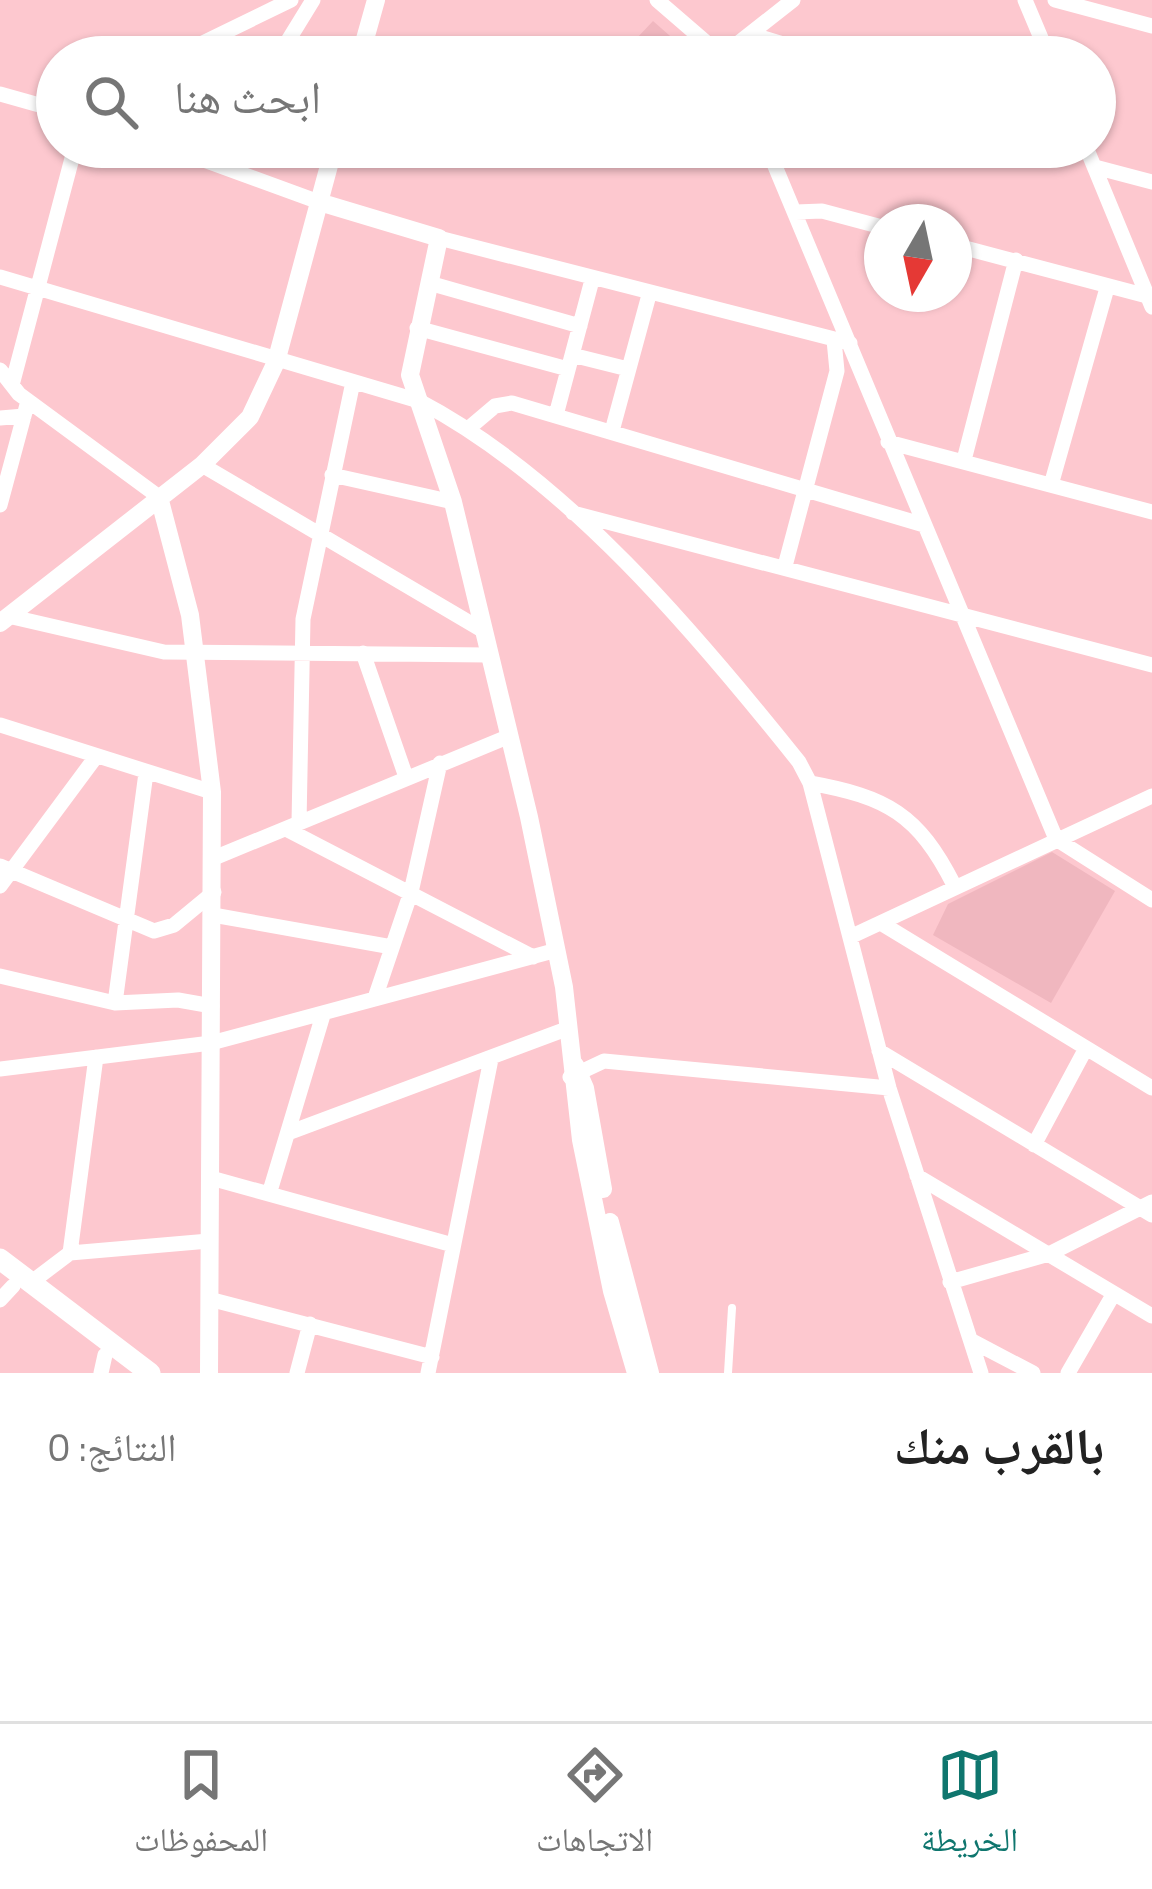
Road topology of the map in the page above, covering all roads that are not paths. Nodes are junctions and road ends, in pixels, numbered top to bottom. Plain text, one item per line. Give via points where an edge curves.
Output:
1 (291, 0) edge
2 (313, 0) edge
3 (376, 0) edge
4 (657, 0) edge
5 (793, 0) edge
6 (1025, 0) edge
7 (1055, 0) edge
8 (1151, 20) edge
9 (750, 34) junction
10 (217, 36) edge
11 (291, 36) edge
12 (366, 36) edge
13 (699, 36) edge
14 (747, 36) edge
15 (757, 36) edge
16 (1040, 36) edge
17 (0, 94) edge
18 (36, 104) edge
19 (70, 168) edge
20 (227, 168) edge
21 (328, 168) edge
22 (776, 168) edge
23 (1095, 168) edge
24 (1099, 168) edge
25 (233, 170) joint
26 (1152, 182) edge
27 (319, 202) junction
28 (796, 212) junction
29 (864, 222) edge
30 (439, 238) junction
31 (972, 249) edge
32 (1016, 260) junction
33 (0, 277) edge
34 (592, 280) junction
35 (429, 283) junction
36 (39, 288) junction
37 (1107, 288) junction
38 (649, 295) junction
39 (1150, 302) edge
40 (580, 326) junction
41 (417, 328) junction
42 (842, 341) junction
43 (276, 362) junction
44 (570, 362) junction
45 (628, 369) junction
46 (0, 370) edge
47 (353, 382) junction
48 (12, 385) junction
49 (418, 401) junction
50 (26, 408) junction
51 (556, 415) junction
52 (0, 418) edge
53 (469, 428) junction
54 (612, 431) junction
55 (888, 442) junction
56 (964, 460) junction
57 (202, 465) junction
58 (332, 475) junction
59 (1052, 484) junction
60 (805, 491) junction
61 (160, 496) junction
62 (453, 502) junction
63 (0, 505) edge
64 (570, 512) junction
65 (1152, 512) edge
66 (924, 525) junction
67 (318, 535) junction
68 (785, 566) junction
69 (960, 614) junction
70 (4, 620) edge
71 (482, 630) junction
72 (302, 652) junction
73 (363, 652) junction
74 (194, 654) junction
75 (489, 655) junction
76 (1152, 665) edge
77 (0, 725) edge
78 (510, 736) junction
79 (95, 758) junction
80 (440, 763) junction
81 (146, 773) junction
82 (406, 777) junction
83 (810, 783) junction
84 (212, 792) junction
85 (1152, 796) edge
86 (293, 826) junction
87 (1056, 839) junction
88 (214, 858) junction
89 (4, 867) edge
90 (954, 885) junction
91 (0, 886) edge
92 (214, 892) junction
93 (411, 892) junction
94 (1152, 900) edge
95 (213, 915) junction
96 (129, 918) junction
97 (884, 925) junction
98 (850, 937) junction
99 (392, 947) junction
100 (557, 950) junction
101 (533, 957) junction
102 (0, 976) edge
103 (375, 998) junction
104 (115, 1003) junction
105 (212, 1006) junction
106 (322, 1015) junction
107 (569, 1028) junction
108 (211, 1043) junction
109 (1084, 1050) junction
110 (879, 1051) junction
111 (96, 1057) junction
112 (490, 1059) junction
113 (0, 1069) edge
114 (574, 1070) junction
115 (890, 1088) junction
116 (1152, 1088) edge
117 (288, 1133) junction
118 (1034, 1145) junction
119 (916, 1176) junction
120 (211, 1178) junction
121 (270, 1191) junction
122 (1149, 1209) edge
123 (209, 1241) junction
124 (453, 1245) junction
125 (70, 1253) junction
126 (1048, 1254) junction
127 (0, 1259) edge
128 (950, 1282) junction
129 (10, 1286) edge
130 (1113, 1294) junction
131 (209, 1299) junction
132 (732, 1308) dead end
133 (1152, 1316) edge
134 (310, 1324) junction
135 (972, 1341) junction
136 (103, 1364) edge
137 (430, 1365) edge
138 (130, 1373) edge
139 (150, 1373) edge
140 (209, 1373) edge
141 (297, 1373) edge
142 (636, 1373) edge
143 (650, 1373) edge
144 (728, 1373) edge
145 (981, 1373) edge
146 (1033, 1373) edge
147 (1067, 1373) edge

1 - 10 street
2 - 11 street
3 - 12 street
4 - 13 street
5 - 9 street
6 - 16 street
7 - 8 street
9 - 14 street
9 - 15 street
17 - 18 street
19 - 36 street
20 - 25 street
21 - 27 street
22 - 28 street
23 - 39 street
24 - 26 street
25 - 27 street
27 - 30 street
27 - 43 street
28 - 29 street
28 - 42 street
30 - 34 street
30 - 35 street
31 - 32 street
32 - 37 street
32 - 56 street
33 - 36 street
34 - 38 street
34 - 40 street
35 - 40 street
35 - 41 street
36 - 43 street
36 - 48 street
37 - 39 street
37 - 59 street
38 - 42 street
38 - 45 street
40 - 44 street
41 - 44 street
41 - 49 street via 409,367
42 - 55 street
42 - 60 street
43 - 47 street
43 - 57 street via 250,417
44 - 45 street
44 - 51 street
45 - 54 street
46 - 48 street
47 - 49 street
47 - 58 street
48 - 50 street
49 - 53 street
49 - 62 street
50 - 52 street
50 - 61 street
50 - 63 street
51 - 53 street via 503,403
51 - 54 street
53 - 64 street
54 - 60 street
55 - 56 street
55 - 66 street
56 - 59 street
57 - 61 street
57 - 67 street
58 - 62 street
58 - 67 street
59 - 65 street
60 - 66 street
60 - 68 street
61 - 70 street
61 - 74 street
62 - 71 street
64 - 68 street
64 - 83 street via 708,655
66 - 69 street
67 - 71 street
67 - 72 street
68 - 69 street
69 - 76 street
69 - 87 street
70 - 74 street
71 - 75 street
72 - 73 street
72 - 74 street
72 - 86 street
73 - 75 street
73 - 82 street
74 - 84 street
75 - 78 street
77 - 79 street
78 - 80 street
78 - 100 street
79 - 81 street
79 - 89 street
80 - 82 street
80 - 93 street
81 - 84 street
81 - 96 street
82 - 86 street
83 - 90 street via 898,810 921,828
83 - 98 street
84 - 88 street
85 - 87 street
86 - 88 street
86 - 93 street
87 - 90 street
87 - 94 street
88 - 92 street
89 - 91 street
89 - 96 street
90 - 97 street
92 - 95 street
92 - 96 street via 164,929
93 - 99 street
93 - 101 street
95 - 99 street
95 - 105 street
96 - 104 street
97 - 98 street
97 - 109 street
98 - 110 street
99 - 103 street
100 - 101 street
100 - 107 street
101 - 103 street
102 - 104 street
103 - 106 street
104 - 105 street
105 - 108 street
106 - 108 street
106 - 117 street
107 - 112 street
107 - 114 street
108 - 111 street
108 - 120 street
109 - 116 street
109 - 118 street
110 - 115 street
110 - 118 street
111 - 113 street
111 - 125 street
112 - 117 street
112 - 124 street
114 - 115 street via 604,1061
114 - 142 street via 612,1292
114 - 143 street
115 - 119 street
117 - 121 street
118 - 122 street
119 - 126 street
119 - 128 street
120 - 121 street
120 - 123 street
121 - 124 street
122 - 126 street
123 - 125 street
123 - 131 street
124 - 137 street
125 - 129 street
126 - 128 street
126 - 130 street
127 - 129 main road
128 - 135 street
129 - 136 main road
129 - 139 main road
130 - 133 street
130 - 147 street
131 - 134 street
131 - 140 street
132 - 144 lane
134 - 137 street
134 - 141 street
135 - 145 street
135 - 146 street
136 - 138 main road

